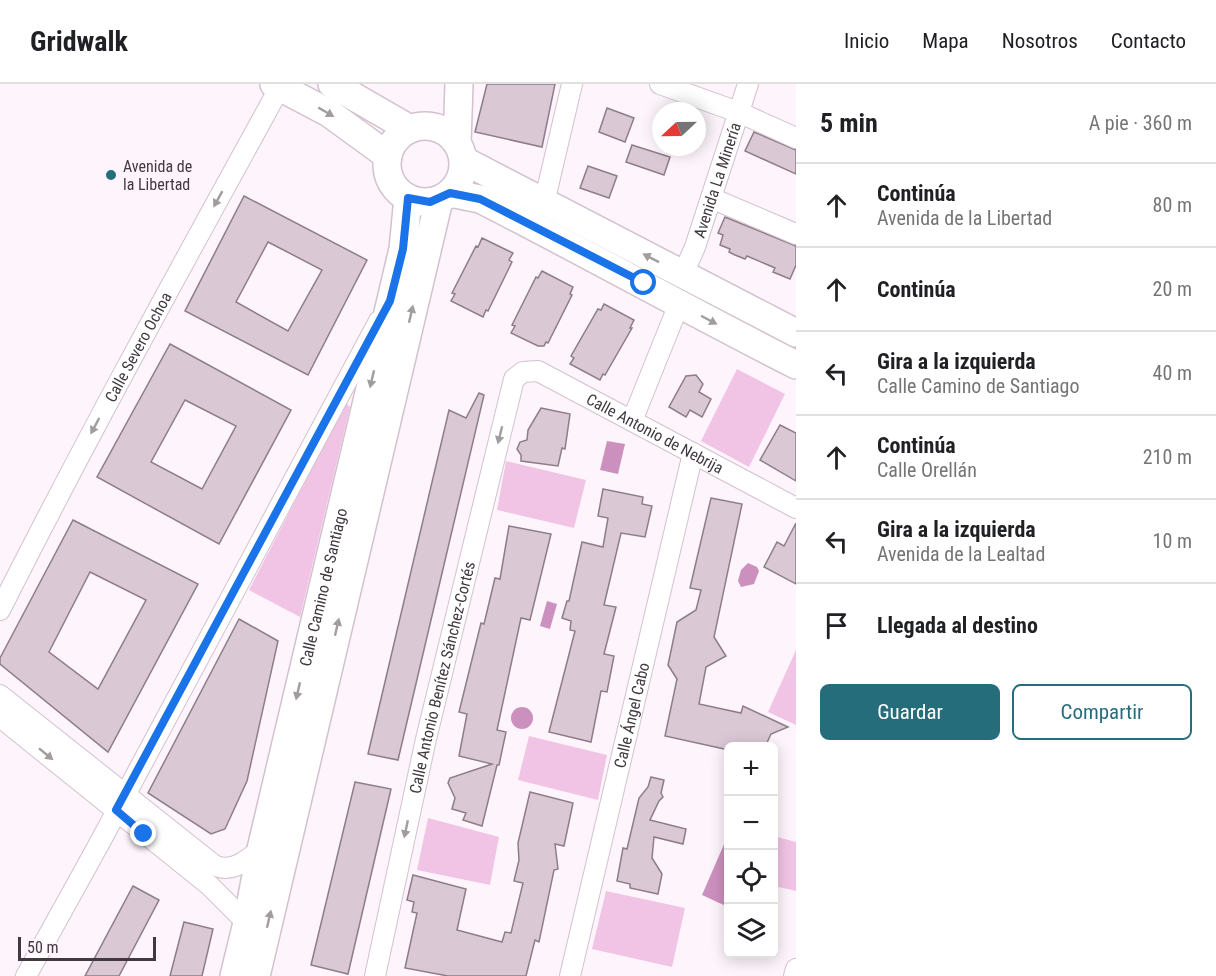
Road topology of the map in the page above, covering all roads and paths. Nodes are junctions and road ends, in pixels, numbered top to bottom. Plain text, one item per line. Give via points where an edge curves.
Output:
1 (332, 84) edge
2 (451, 84) edge
3 (459, 84) edge
4 (572, 84) edge
5 (660, 84) edge
6 (748, 84) edge
7 (277, 85) edge
8 (738, 112) junction
9 (419, 128) junction
10 (796, 138) edge
11 (460, 152) junction
12 (388, 156) junction
13 (444, 197) junction
14 (408, 198) junction
15 (711, 198) junction
16 (544, 203) junction
17 (796, 234) edge
18 (683, 274) junction
19 (390, 301) junction
20 (679, 304) junction
21 (796, 333) edge
22 (796, 365) edge
23 (514, 379) joint
24 (632, 421) junction
25 (693, 453) junction
26 (796, 508) edge
27 (0, 610) edge
28 (0, 695) edge
29 (0, 717) edge
30 (120, 803) junction
31 (261, 849) junction
32 (247, 923) junction
33 (796, 969) edge
34 (26, 976) edge
35 (234, 976) edge
36 (256, 976) edge
37 (375, 976) edge
38 (570, 976) edge
39 (794, 976) edge

1 - 9 main road
2 - 9 main road
3 - 11 main road
4 - 16 street
5 - 8 street
6 - 8 street, Avenida La Minería
7 -> 12 main road via 329,113
7 -> 27 street, Calle Severo Ochoa
8 - 10 street
8 - 15 street, Avenida La Minería
9 - 11 main road via 447,133
9 - 12 main road via 394,142
11 - 13 main road via 460,180
11 - 16 main road
12 - 14 main road via 391,180
13 - 14 main road via 424,202
13 - 20 main road via 480,199
36 -> 13 main road, Calle Camino de Santiago
14 - 19 main road, Calle Camino de Santiago via 403,249
15 - 17 street
15 - 18 street, Avenida La Minería
18 -> 16 main road
18 - 21 main road
19 - 30 street
19 -> 31 main road, Calle Camino de Santiago
20 -> 22 main road
20 - 24 street
23 - 24 street, Calle Antonio de Nebrija via 523,372 538,371
23 -> 37 street, Calle Antonio Benítez Sánchez-Cortés via 426,739
24 - 25 street, Calle Antonio de Nebrija
25 - 26 street, Calle Antonio de Nebrija
25 - 38 street, Calle Ángel Cabo
28 - 30 street
29 -> 30 street
30 - 31 street via 220,869 245,862
30 - 32 street
30 - 34 street
31 - 32 main road, Calle Camino de Santiago
32 - 35 main road, Calle Camino de Santiago
33 - 39 street

